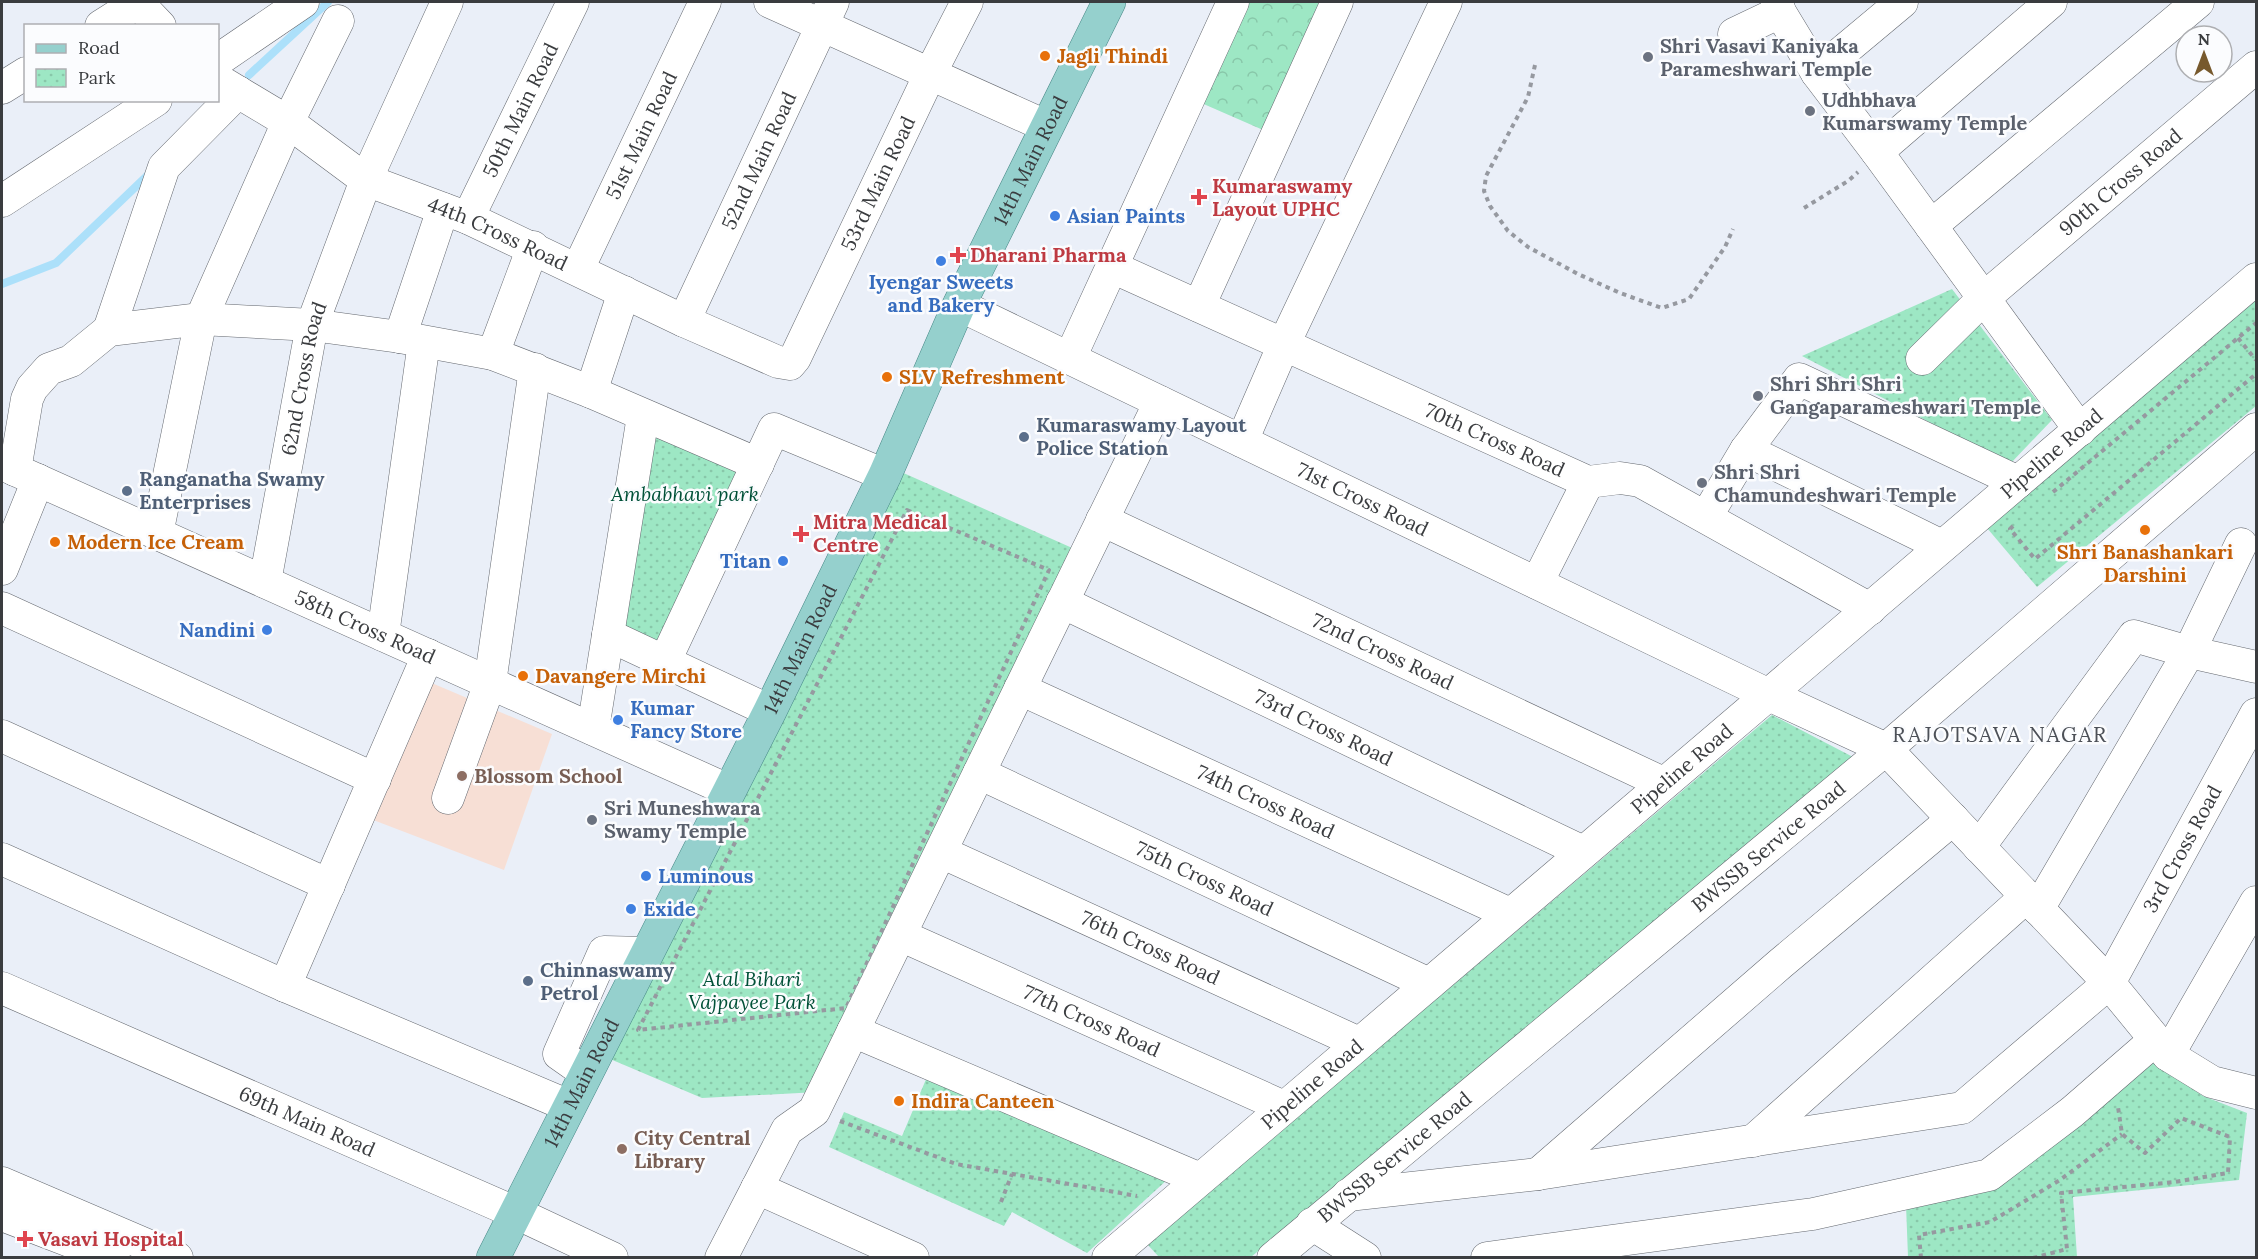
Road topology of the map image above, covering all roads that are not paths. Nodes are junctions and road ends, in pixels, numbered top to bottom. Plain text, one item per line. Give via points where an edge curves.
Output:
1 (138, 2) edge
2 (303, 2) edge
3 (447, 2) edge
4 (573, 2) edge
5 (705, 2) edge
6 (770, 2) edge
7 (967, 2) edge
8 (1109, 2) edge
9 (1233, 2) edge
10 (1337, 2) edge
11 (1446, 2) edge
12 (1902, 2) edge
13 (2051, 2) edge
14 (2198, 2) edge
15 (1779, 7) edge
16 (828, 13) edge
17 (338, 21) dead end
18 (104, 24) edge
19 (158, 24) edge
20 (1734, 34) dead end
21 (219, 59) edge
22 (2, 61) edge
23 (2256, 67) edge
24 (24, 71) edge
25 (24, 73) edge
26 (1817, 73) junction
27 (930, 74) junction
28 (228, 86) edge
29 (2, 88) edge
30 (153, 102) edge
31 (215, 102) edge
32 (288, 122) junction
33 (1046, 126) junction
34 (1877, 152) junction
35 (366, 180) junction
36 (2, 201) edge
37 (456, 214) junction
38 (1931, 226) junction
39 (533, 248) junction
40 (1112, 267) junction
41 (578, 269) junction
42 (2256, 279) edge
43 (624, 292) junction
44 (1984, 298) junction
45 (959, 305) junction
46 (1198, 306) junction
47 (201, 319) junction
48 (684, 321) junction
49 (312, 325) junction
50 (109, 330) junction
51 (412, 340) junction
52 (1284, 344) junction
53 (493, 354) junction
54 (1070, 358) junction
55 (1922, 359) dead end
56 (790, 364) joint
57 (535, 369) junction
58 (591, 392) junction
59 (1160, 402) junction
60 (644, 416) junction
61 (2080, 430) junction
62 (2255, 432) edge
63 (1242, 441) junction
64 (1746, 450) junction
65 (758, 464) junction
66 (18, 472) edge
67 (885, 475) junction
68 (2018, 482) junction
69 (1588, 483) junction
70 (1706, 517) junction
71 (1102, 520) junction
72 (157, 534) junction
73 (2241, 544) dead end
74 (1942, 546) junction
75 (2, 569) edge
76 (265, 582) junction
77 (1537, 583) junction
78 (1062, 602) junction
79 (2, 608) edge
80 (1870, 609) junction
81 (383, 634) junction
82 (608, 634) junction
83 (2189, 652) junction
84 (428, 655) junction
85 (665, 661) junction
86 (2256, 667) edge
87 (490, 683) junction
88 (1020, 689) junction
89 (1767, 694) junction
90 (770, 711) junction
91 (2256, 714) edge
92 (593, 729) junction
93 (2, 736) edge
94 (1886, 749) junction
95 (979, 773) junction
96 (375, 779) junction
97 (1663, 783) junction
98 (729, 790) junction
99 (448, 798) dead end
100 (1953, 819) junction
101 (1979, 847) junction
102 (941, 852) junction
103 (1583, 852) junction
104 (2, 859) edge
105 (329, 885) junction
106 (2256, 902) edge
107 (2032, 903) junction
108 (1510, 914) junction
109 (900, 934) junction
110 (2109, 983) junction
111 (1429, 984) junction
112 (285, 986) junction
113 (2, 988) edge
114 (854, 1031) junction
115 (1359, 1043) junction
116 (2161, 1047) junction
117 (2256, 1093) edge
118 (569, 1106) junction
119 (1284, 1107) junction
120 (1753, 1141) junction
121 (1538, 1174) junction
122 (1200, 1179) junction
123 (2, 1183) edge
124 (757, 1188) junction
125 (1348, 1195) junction
126 (514, 1212) junction
127 (2, 1215) edge
128 (1312, 1224) junction
129 (575, 1249) edge
130 (142, 1251) edge
131 (1117, 1255) edge
132 (114, 1257) edge
133 (177, 1257) edge
134 (493, 1257) edge
135 (612, 1257) edge
136 (721, 1257) edge
137 (913, 1257) edge
138 (1273, 1257) edge
139 (1365, 1257) edge
140 (1487, 1257) edge

1 - 18 street
1 - 19 street
2 - 21 street
3 - 35 street, 62nd Cross Road
4 - 37 street, 50th Main Road
5 - 41 street, 51st Main Road
6 - 16 street
7 - 27 street, 53rd Main Road
8 - 33 main road, 14th Main Road
9 - 40 street
10 - 46 street
11 - 52 street
12 - 26 street
13 - 34 street
14 - 38 street
15 - 20 street
15 - 26 street
16 - 27 street
16 - 48 street, 52nd Main Road
17 - 32 street
22 - 24 street
23 - 44 street, 90th Cross Road
25 - 29 street
26 - 34 street
27 - 33 street
27 - 56 street, 53rd Main Road
28 - 32 street, 44th Cross Road
30 - 36 street
31 - 50 street via 164,167
32 - 35 street, 44th Cross Road
32 - 47 street
33 - 45 main road, 14th Main Road
34 - 38 street
35 - 37 street, 44th Cross Road
35 - 49 street, 62nd Cross Road
37 - 39 street, 44th Cross Road
37 - 51 street, 50th Main Road
38 - 44 street
39 - 41 street, 44th Cross Road
39 - 53 street
40 - 46 street, 70th Cross Road
40 - 54 street
41 - 43 street, 44th Cross Road
42 - 61 street, Pipeline Road
43 - 48 street, 44th Cross Road
43 - 58 street
44 - 55 street, 90th Cross Road
44 - 61 street
45 - 54 street, 71st Cross Road
45 - 67 main road, 14th Main Road
46 - 52 street, 70th Cross Road
47 - 49 street
47 - 50 street
47 - 72 street
48 - 56 street, 44th Cross Road
49 - 51 street
49 - 76 street, 62nd Cross Road
50 - 66 street via 71,361 49,369 32,388 27,399
51 - 53 street
51 - 81 street, 50th Main Road
52 - 63 street
52 - 69 street, 70th Cross Road
53 - 57 street
54 - 59 street, 71st Cross Road
57 - 58 street
57 - 87 street
58 - 60 street
59 - 63 street, 71st Cross Road
59 - 71 street
60 - 65 street
60 - 82 street
61 - 68 street, Pipeline Road
62 - 94 street, BWSSB Service Road
63 - 77 street, 71st Cross Road
64 - 68 street via 1799,379
64 - 70 street
64 - 74 street
65 - 67 street via 774,429
65 - 85 street
66 - 72 street, 58th Cross Road
66 - 75 street
67 - 90 main road, 14th Main Road
68 - 74 street, Pipeline Road
69 - 70 street, 70th Cross Road via 1620,478 1640,481
69 - 77 street
70 - 80 street, 70th Cross Road
71 - 78 street
71 - 97 street, 72nd Cross Road
72 - 76 street, 58th Cross Road
73 - 83 street
74 - 80 street, Pipeline Road
76 - 81 street, 58th Cross Road
77 - 89 street, 71st Cross Road
78 - 88 street
78 - 103 street, 73rd Cross Road
79 - 96 street
80 - 89 street, Pipeline Road
81 - 84 street, 58th Cross Road
82 - 85 street
82 - 92 street
83 - 86 street
83 - 101 street via 2134,636
83 - 107 street
84 - 87 street, 58th Cross Road
84 - 96 street
85 - 90 street
87 - 92 street, 58th Cross Road
87 - 99 street
88 - 95 street
88 - 108 street, 74th Cross Road
89 - 94 street, 71st Cross Road
89 - 97 street, Pipeline Road
90 - 98 main road, 14th Main Road
91 - 110 street, 3rd Cross Road
92 - 98 street, 58th Cross Road
93 - 105 street
94 - 100 street
94 - 125 street, BWSSB Service Road
95 - 102 street
95 - 111 street, 75th Cross Road
96 - 105 street
97 - 103 street, Pipeline Road
98 - 118 main road, 14th Main Road
100 - 101 street
100 - 121 street
101 - 107 street
102 - 109 street
102 - 115 street, 76th Cross Road
103 - 108 street, Pipeline Road
104 - 112 street
105 - 112 street
106 - 116 street
107 - 110 street
107 - 120 street
108 - 111 street, Pipeline Road
109 - 114 street
109 - 119 street, 77th Cross Road
110 - 116 street
110 - 120 street via 1962,1108
111 - 115 street, Pipeline Road
112 - 118 street
113 - 126 street, 69th Main Road
114 - 122 street
114 - 124 street via 814,1111 787,1130
115 - 119 street, Pipeline Road
116 - 117 street via 2212,1082
116 - 140 street via 1989,1175 1813,1214
118 - 126 main road, 14th Main Road
119 - 122 street, Pipeline Road
120 - 121 street
121 - 125 street
122 - 131 street, Pipeline Road
123 - 130 street
124 - 136 street
124 - 137 street
125 - 128 street, BWSSB Service Road
126 - 129 street, 69th Main Road
126 - 134 main road, 14th Main Road
127 - 132 street
128 - 138 street, BWSSB Service Road
128 - 139 street
129 - 135 street, 69th Main Road
130 - 133 street

